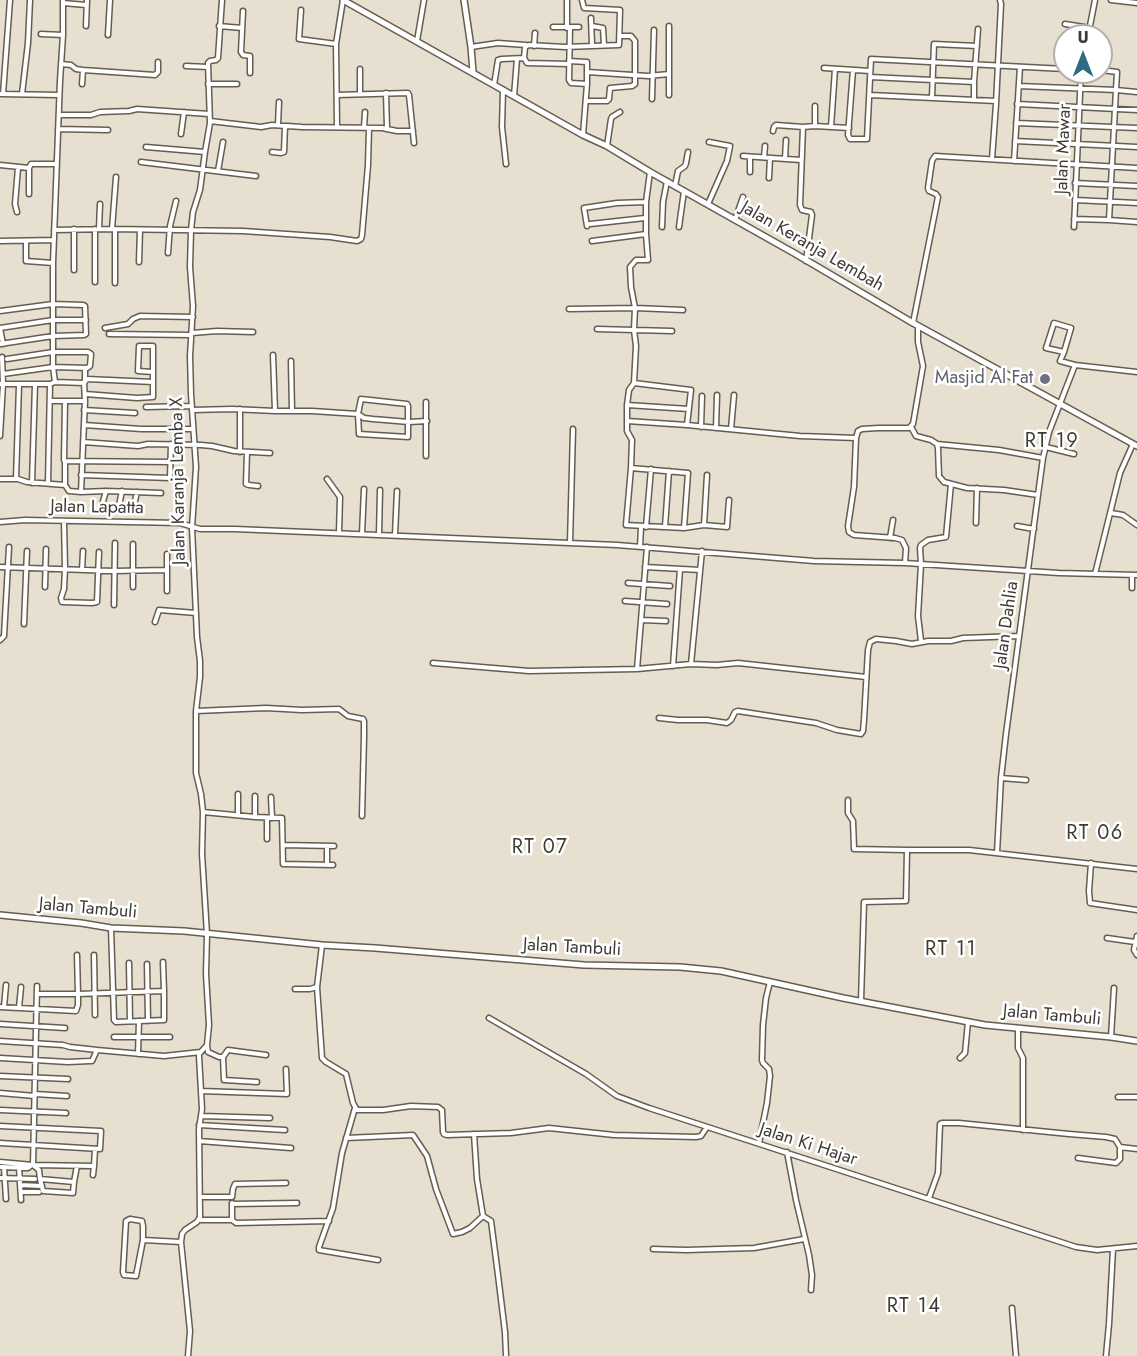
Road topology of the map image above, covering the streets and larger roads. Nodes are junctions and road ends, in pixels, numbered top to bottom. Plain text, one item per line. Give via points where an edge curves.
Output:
1 (10, 0) edge
2 (30, 0) edge
3 (110, 0) edge
4 (222, 0) edge
5 (343, 0) edge
6 (424, 0) edge
7 (464, 0) edge
8 (567, 0) edge
9 (582, 0) edge
10 (1000, 0) edge
11 (1095, 0) edge
12 (1111, 0) edge
13 (63, 2) edge
14 (87, 3) edge
15 (1137, 3) edge
16 (301, 10) dead end
17 (243, 11) dead end
18 (591, 18) dead end
19 (1091, 24) edge
20 (86, 26) dead end
21 (219, 26) junction
22 (592, 26) junction
23 (669, 26) dead end
24 (553, 27) dead end
25 (579, 27) dead end
26 (242, 28) junction
27 (568, 28) junction
28 (978, 29) dead end
29 (654, 30) dead end
30 (535, 33) dead end
31 (41, 34) dead end
32 (63, 35) junction
33 (108, 35) dead end
34 (620, 36) junction
35 (417, 41) junction
36 (336, 44) junction
37 (526, 45) junction
38 (592, 45) junction
39 (604, 45) junction
40 (534, 46) junction
41 (570, 46) junction
42 (977, 46) junction
43 (471, 47) junction
44 (55, 48) dead end
45 (63, 48) junction
46 (524, 58) junction
47 (472, 59) junction
48 (517, 59) junction
49 (0, 61) edge
50 (6, 61) junction
51 (158, 62) dead end
52 (934, 62) junction
53 (569, 63) junction
54 (61, 64) junction
55 (976, 64) junction
56 (997, 65) junction
57 (186, 66) dead end
58 (462, 66) junction
59 (1020, 66) junction
60 (208, 67) junction
61 (824, 68) dead end
62 (1053, 68) edge
63 (360, 69) dead end
64 (835, 69) junction
65 (83, 70) junction
66 (853, 70) junction
67 (870, 71) junction
68 (473, 72) junction
69 (587, 72) junction
70 (1113, 72) edge
71 (250, 73) dead end
72 (669, 74) junction
73 (635, 75) junction
74 (652, 76) junction
75 (870, 77) junction
76 (933, 80) junction
77 (974, 82) junction
78 (82, 84) dead end
79 (208, 84) junction
80 (237, 84) dead end
81 (587, 84) junction
82 (1080, 84) edge
83 (494, 85) junction
84 (1019, 86) junction
85 (1080, 88) junction
86 (503, 89) junction
87 (1116, 90) junction
88 (1137, 92) edge
89 (386, 93) junction
90 (2, 94) edge
91 (22, 94) junction
92 (360, 94) junction
93 (60, 95) junction
94 (337, 95) junction
95 (669, 95) dead end
96 (870, 95) junction
97 (514, 96) junction
98 (932, 97) junction
99 (652, 99) dead end
100 (974, 99) junction
101 (586, 101) junction
102 (996, 101) junction
103 (279, 102) dead end
104 (1017, 104) junction
105 (815, 106) dead end
106 (1079, 106) junction
107 (1115, 109) junction
108 (1137, 110) edge
109 (365, 111) dead end
110 (183, 112) junction
111 (620, 112) dead end
112 (209, 114) junction
113 (59, 115) junction
114 (210, 122) junction
115 (1016, 123) junction
116 (1078, 125) junction
117 (278, 126) junction
118 (285, 126) junction
119 (815, 126) junction
120 (338, 127) junction
121 (803, 127) junction
122 (831, 127) junction
123 (1114, 127) junction
124 (367, 128) junction
125 (387, 128) junction
126 (849, 128) junction
127 (1137, 128) edge
128 (58, 129) junction
129 (108, 130) dead end
130 (413, 131) junction
131 (773, 131) dead end
132 (181, 134) dead end
133 (583, 135) junction
134 (786, 140) dead end
135 (1015, 141) junction
136 (223, 142) dead end
137 (414, 142) dead end
138 (709, 142) dead end
139 (1077, 144) junction
140 (608, 146) junction
141 (765, 146) dead end
142 (1113, 146) junction
143 (146, 147) dead end
144 (1137, 147) edge
145 (272, 152) dead end
146 (688, 152) dead end
147 (205, 153) junction
148 (743, 156) dead end
149 (750, 157) junction
150 (767, 158) junction
151 (785, 159) junction
152 (992, 159) junction
153 (801, 160) junction
154 (1014, 161) junction
155 (141, 162) dead end
156 (57, 164) junction
157 (506, 164) dead end
158 (0, 165) edge
159 (1076, 165) junction
160 (1112, 167) junction
161 (18, 168) junction
162 (29, 168) junction
163 (1137, 168) edge
164 (202, 170) junction
165 (218, 171) junction
166 (650, 172) junction
167 (750, 172) dead end
168 (256, 176) dead end
169 (116, 177) dead end
170 (769, 178) dead end
171 (666, 181) junction
172 (1075, 183) junction
173 (1111, 184) junction
174 (675, 186) junction
175 (1137, 186) edge
176 (684, 191) junction
177 (29, 194) dead end
178 (743, 197) dead end
179 (1075, 200) junction
180 (176, 201) dead end
181 (1109, 201) junction
182 (646, 202) junction
183 (1137, 203) edge
184 (100, 204) dead end
185 (708, 204) junction
186 (17, 212) dead end
187 (645, 218) junction
188 (1074, 219) junction
189 (735, 220) junction
190 (1109, 220) junction
191 (1137, 222) edge
192 (662, 227) dead end
193 (679, 227) dead end
194 (1074, 227) dead end
195 (97, 229) junction
196 (113, 229) junction
197 (54, 230) junction
198 (74, 230) junction
199 (140, 230) junction
200 (170, 230) junction
201 (191, 230) junction
202 (646, 234) junction
203 (54, 240) junction
204 (0, 241) edge
205 (26, 241) junction
206 (592, 241) dead end
207 (168, 253) dead end
208 (806, 261) junction
209 (139, 262) dead end
210 (53, 263) junction
211 (74, 270) dead end
212 (95, 282) dead end
213 (115, 283) dead end
214 (53, 304) junction
215 (635, 308) junction
216 (569, 309) dead end
217 (683, 310) dead end
218 (0, 311) edge
219 (193, 317) junction
220 (53, 320) junction
221 (86, 320) junction
222 (915, 324) junction
223 (0, 328) edge
224 (105, 328) dead end
225 (597, 329) dead end
226 (634, 330) junction
227 (672, 331) dead end
228 (253, 332) dead end
229 (109, 334) dead end
230 (192, 334) junction
231 (53, 336) junction
232 (1, 344) edge
233 (53, 352) junction
234 (1064, 352) junction
235 (273, 355) dead end
236 (291, 361) dead end
237 (1, 364) edge
238 (1075, 365) junction
239 (53, 367) junction
240 (85, 368) junction
241 (153, 372) junction
242 (1137, 372) edge
243 (3, 374) junction
244 (84, 382) junction
245 (153, 382) junction
246 (52, 383) junction
247 (634, 383) junction
248 (2, 384) edge
249 (19, 384) junction
250 (35, 384) junction
251 (85, 394) junction
252 (717, 395) dead end
253 (734, 395) dead end
254 (702, 396) dead end
255 (50, 401) junction
256 (65, 401) junction
257 (85, 401) junction
258 (426, 402) dead end
259 (1060, 404) junction
260 (627, 405) junction
261 (146, 407) dead end
262 (191, 408) junction
263 (84, 410) junction
264 (240, 410) junction
265 (689, 410) junction
266 (275, 411) junction
267 (292, 411) junction
268 (135, 413) dead end
269 (358, 414) junction
270 (427, 421) junction
271 (627, 421) junction
272 (409, 422) junction
273 (84, 425) junction
274 (687, 425) junction
275 (701, 426) junction
276 (716, 428) junction
277 (911, 428) junction
278 (193, 429) junction
279 (573, 429) dead end
280 (732, 429) junction
281 (0, 436) edge
282 (856, 438) junction
283 (83, 442) junction
284 (171, 444) junction
285 (194, 444) junction
286 (937, 444) junction
287 (1135, 445) edge
288 (1046, 447) junction
289 (240, 452) junction
290 (247, 452) junction
291 (270, 453) dead end
292 (1074, 454) dead end
293 (426, 456) dead end
294 (1043, 459) junction
295 (82, 460) junction
296 (65, 461) junction
297 (171, 462) junction
298 (631, 468) junction
299 (651, 469) junction
300 (669, 471) junction
301 (81, 475) junction
302 (708, 475) dead end
303 (16, 478) junction
304 (0, 479) edge
305 (327, 479) dead end
306 (32, 483) junction
307 (48, 483) junction
308 (951, 484) junction
309 (65, 485) junction
310 (258, 486) dead end
311 (977, 488) junction
312 (364, 489) dead end
313 (380, 490) dead end
314 (106, 491) junction
315 (122, 491) junction
316 (397, 491) dead end
317 (81, 492) junction
318 (137, 492) junction
319 (161, 493) dead end
320 (1038, 495) junction
321 (729, 500) dead end
322 (118, 510) junction
323 (1111, 513) junction
324 (893, 520) dead end
325 (64, 521) junction
326 (0, 522) edge
327 (976, 523) dead end
328 (704, 525) junction
329 (1137, 525) edge
330 (1017, 526) dead end
331 (644, 527) junction
332 (664, 527) junction
333 (192, 528) junction
334 (684, 528) junction
335 (1034, 529) junction
336 (339, 533) junction
337 (362, 534) junction
338 (379, 535) junction
339 (395, 535) junction
340 (890, 538) junction
341 (115, 543) dead end
342 (570, 543) junction
343 (133, 544) dead end
344 (9, 547) dead end
345 (640, 547) junction
346 (647, 547) junction
347 (46, 549) dead end
348 (27, 550) dead end
349 (83, 550) dead end
350 (702, 551) junction
351 (99, 552) dead end
352 (167, 555) dead end
353 (905, 563) junction
354 (921, 564) junction
355 (0, 567) edge
356 (8, 567) junction
357 (645, 567) junction
358 (26, 568) junction
359 (46, 568) junction
360 (65, 569) junction
361 (680, 569) junction
362 (82, 570) junction
363 (167, 570) junction
364 (700, 570) junction
365 (1028, 570) junction
366 (98, 571) junction
367 (114, 571) junction
368 (133, 571) junction
369 (1095, 574) junction
370 (1134, 575) edge
371 (628, 584) dead end
372 (644, 585) junction
373 (670, 586) dead end
374 (45, 587) dead end
375 (133, 587) dead end
376 (1132, 588) dead end
377 (167, 591) dead end
378 (625, 601) dead end
379 (643, 602) junction
380 (667, 604) dead end
381 (114, 605) dead end
382 (196, 613) junction
383 (642, 620) junction
384 (666, 621) dead end
385 (155, 622) dead end
386 (24, 624) dead end
387 (1019, 636) junction
388 (0, 640) edge
389 (921, 641) junction
390 (433, 663) dead end
391 (691, 664) junction
392 (673, 666) junction
393 (637, 669) junction
394 (866, 677) junction
395 (196, 711) junction
396 (659, 718) dead end
397 (1001, 778) junction
398 (1026, 780) dead end
399 (238, 794) dead end
400 (255, 796) dead end
401 (272, 797) dead end
402 (848, 800) dead end
403 (202, 812) junction
404 (238, 815) junction
405 (362, 816) dead end
406 (255, 817) junction
407 (269, 818) junction
408 (267, 839) dead end
409 (283, 845) junction
410 (327, 846) junction
411 (334, 846) dead end
412 (907, 850) junction
413 (997, 853) junction
414 (1091, 863) junction
415 (327, 865) junction
416 (333, 865) dead end
417 (1137, 869) edge
418 (1137, 910) edge
419 (0, 915) edge
420 (111, 928) junction
421 (207, 934) junction
422 (1137, 936) edge
423 (1107, 938) dead end
424 (1136, 942) junction
425 (322, 945) junction
426 (77, 954) dead end
427 (94, 955) dead end
428 (1137, 955) edge
429 (163, 962) dead end
430 (129, 963) dead end
431 (147, 964) dead end
432 (770, 982) junction
433 (6, 985) dead end
434 (21, 987) dead end
435 (37, 987) dead end
436 (317, 987) junction
437 (295, 988) dead end
438 (1114, 988) dead end
439 (164, 991) junction
440 (129, 992) junction
441 (147, 992) junction
442 (112, 993) junction
443 (37, 994) junction
444 (78, 994) junction
445 (95, 994) junction
446 (861, 1001) junction
447 (2, 1007) edge
448 (19, 1008) junction
449 (37, 1009) junction
450 (95, 1015) dead end
451 (489, 1018) dead end
452 (130, 1021) junction
453 (138, 1021) junction
454 (148, 1021) junction
455 (968, 1022) junction
456 (0, 1024) edge
457 (36, 1026) junction
458 (65, 1028) dead end
459 (1018, 1029) junction
460 (114, 1037) dead end
461 (138, 1037) junction
462 (170, 1037) dead end
463 (1112, 1037) junction
464 (0, 1041) edge
465 (1137, 1041) edge
466 (36, 1043) junction
467 (207, 1045) junction
468 (97, 1050) junction
469 (201, 1052) junction
470 (138, 1054) junction
471 (266, 1055) dead end
472 (223, 1057) junction
473 (0, 1058) edge
474 (960, 1058) dead end
475 (36, 1060) junction
476 (286, 1069) dead end
477 (0, 1076) edge
478 (35, 1078) junction
479 (68, 1079) dead end
480 (257, 1082) dead end
481 (201, 1091) junction
482 (0, 1093) edge
483 (35, 1095) junction
484 (67, 1096) dead end
485 (1118, 1097) dead end
486 (1137, 1097) edge
487 (355, 1107) junction
488 (0, 1110) edge
489 (34, 1112) junction
490 (66, 1113) dead end
491 (201, 1116) junction
492 (270, 1118) dead end
493 (199, 1125) junction
494 (0, 1126) edge
495 (707, 1127) junction
496 (34, 1129) junction
497 (285, 1130) dead end
498 (1023, 1130) junction
499 (474, 1134) junction
500 (346, 1138) junction
501 (199, 1141) junction
502 (0, 1143) edge
503 (759, 1143) junction
504 (34, 1146) junction
505 (1120, 1147) junction
506 (291, 1148) dead end
507 (95, 1149) junction
508 (1137, 1149) edge
509 (787, 1152) junction
510 (1078, 1158) dead end
511 (0, 1162) edge
512 (33, 1165) junction
513 (77, 1166) junction
514 (94, 1166) junction
515 (2, 1167) edge
516 (19, 1167) junction
517 (93, 1175) dead end
518 (0, 1178) edge
519 (38, 1179) junction
520 (74, 1182) junction
521 (286, 1183) dead end
522 (20, 1185) junction
523 (42, 1191) junction
524 (21, 1192) junction
525 (200, 1197) junction
526 (232, 1197) junction
527 (929, 1198) junction
528 (6, 1199) dead end
529 (21, 1200) dead end
530 (297, 1203) dead end
531 (232, 1204) junction
532 (483, 1216) junction
533 (198, 1220) junction
534 (232, 1220) junction
535 (329, 1221) junction
536 (804, 1239) junction
537 (143, 1240) junction
538 (181, 1242) junction
539 (1137, 1246) edge
540 (653, 1249) dead end
541 (1113, 1249) junction
542 (378, 1260) dead end
543 (811, 1290) dead end
544 (1012, 1308) dead end
545 (188, 1356) edge
546 (506, 1356) edge
547 (1016, 1356) edge
548 (1106, 1356) edge

1 - 50 street
2 - 91 street
3 - 33 street
4 - 21 street, Jalan Karanja Lemba X
5 - 35 street, Jalan Keranja Lembah
5 - 36 street
6 - 35 street
7 - 43 street
8 - 27 street
9 - 34 street via 584,8 620,10
10 - 56 street
11 - 19 street
12 - 15 street
13 - 14 street
13 - 32 street
14 - 20 street
16 - 36 street via 299,39
17 - 26 street
18 - 22 street
21 - 26 street
21 - 60 street, Jalan Karanja Lemba X via 218,58 209,61
22 - 38 street
22 - 39 street via 603,28
23 - 72 street
24 - 27 street
25 - 27 street
26 - 71 street via 241,52 250,56
27 - 41 street
28 - 42 street
29 - 74 street
30 - 40 street
31 - 32 street
32 - 45 street
34 - 39 street via 618,45
34 - 73 street via 635,40
35 - 58 street, Jalan Keranja Lembah
36 - 94 street
37 - 40 street
37 - 43 street via 498,43
37 - 46 street
38 - 39 street
38 - 41 street
40 - 41 street
41 - 53 street
42 - 52 street via 934,44
42 - 55 street
43 - 47 street
44 - 45 street
45 - 54 street
46 - 48 street
46 - 53 street via 528,63
47 - 58 street
47 - 68 street
48 - 83 street via 498,60
48 - 97 street
49 - 50 street
50 - 90 street
51 - 65 street via 155,75
52 - 55 street
52 - 67 street via 871,59
52 - 76 street
53 - 69 street via 587,62
53 - 81 street via 570,82
54 - 65 street
54 - 93 street
55 - 56 street
55 - 77 street
56 - 59 street
56 - 102 street
57 - 60 street
58 - 68 street, Jalan Keranja Lembah
59 - 62 street
59 - 84 street
60 - 79 street, Jalan Karanja Lemba X
61 - 64 street
63 - 92 street
64 - 66 street
64 - 122 street
65 - 78 street
66 - 67 street
66 - 126 street
67 - 75 street
68 - 83 street, Jalan Keranja Lembah
69 - 73 street
69 - 81 street
70 - 87 street via 1117,72
72 - 74 street
72 - 95 street
73 - 74 street
73 - 101 street via 633,86 609,88 608,100
74 - 99 street
75 - 76 street
75 - 96 street
76 - 77 street
76 - 98 street
77 - 100 street
79 - 80 street
79 - 112 street, Jalan Karanja Lemba X
81 - 101 street
82 - 85 street, Jalan Mawar
83 - 86 street, Jalan Keranja Lembah
84 - 85 street
84 - 104 street
85 - 87 street
85 - 106 street, Jalan Mawar
86 - 97 street, Jalan Keranja Lembah
86 - 157 street
87 - 88 street
87 - 107 street
89 - 92 street
89 - 125 street
89 - 130 street via 409,94
90 - 91 street
91 - 93 street
92 - 94 street
93 - 113 street
94 - 120 street
96 - 98 street
96 - 126 street via 867,139 850,139
97 - 133 street, Jalan Keranja Lembah
98 - 100 street
100 - 102 street
101 - 133 street
102 - 152 street
103 - 117 street
104 - 106 street
104 - 115 street
105 - 119 street
106 - 107 street
106 - 116 street, Jalan Mawar
107 - 108 street
107 - 123 street
109 - 124 street
110 - 112 street
110 - 113 street via 138,109
110 - 132 street
111 - 140 street via 611,119
112 - 114 street, Jalan Karanja Lemba X
113 - 128 street
114 - 117 street
114 - 147 street, Jalan Karanja Lemba X
115 - 116 street
115 - 135 street
116 - 123 street
116 - 139 street, Jalan Mawar
117 - 118 street
118 - 120 street
118 - 145 street via 283,153
119 - 121 street
119 - 122 street
120 - 124 street
121 - 131 street via 776,125
121 - 153 street
122 - 126 street
123 - 127 street
123 - 142 street
124 - 125 street
124 - 201 street via 369,155 359,240
125 - 130 street
128 - 129 street
128 - 156 street
130 - 137 street
133 - 140 street, Jalan Keranja Lembah
134 - 151 street
135 - 139 street
135 - 154 street
136 - 165 street
138 - 185 street via 730,146
139 - 142 street
139 - 159 street, Jalan Mawar
140 - 166 street, Jalan Keranja Lembah
141 - 150 street
142 - 144 street
142 - 160 street
143 - 147 street
146 - 174 street
147 - 164 street, Jalan Karanja Lemba X
148 - 149 street
149 - 150 street
149 - 167 street
150 - 151 street
150 - 170 street
151 - 153 street
152 - 154 street
152 - 222 street via 938,155 933,158 928,188 938,197
153 - 208 street via 800,205 802,210 812,213
154 - 159 street
155 - 164 street
156 - 162 street via 31,164
156 - 197 street
158 - 161 street
159 - 160 street
159 - 172 street, Jalan Mawar
160 - 163 street
160 - 173 street
161 - 162 street
161 - 186 street
162 - 177 street
164 - 165 street
164 - 201 street, Jalan Karanja Lemba X
165 - 168 street
166 - 171 street, Jalan Keranja Lembah
166 - 182 street
169 - 196 street
171 - 174 street, Jalan Keranja Lembah
171 - 192 street
172 - 173 street
172 - 179 street, Jalan Mawar
173 - 175 street
173 - 181 street
174 - 176 street, Jalan Keranja Lembah
176 - 185 street, Jalan Keranja Lembah
176 - 193 street
178 - 189 street
179 - 181 street
179 - 188 street, Jalan Mawar
180 - 200 street
181 - 183 street
181 - 190 street
182 - 187 street
182 - 187 street via 584,208 588,225
184 - 195 street
185 - 189 street, Jalan Keranja Lembah
187 - 202 street
188 - 190 street
188 - 194 street, Jalan Mawar
189 - 208 street, Jalan Keranja Lembah
190 - 191 street
195 - 196 street
195 - 198 street
195 - 212 street
196 - 199 street
196 - 213 street
197 - 198 street
197 - 203 street
198 - 211 street
199 - 200 street
199 - 209 street
200 - 201 street
200 - 207 street
201 - 219 street, Jalan Karanja Lemba X
202 - 206 street
202 - 215 street via 648,260 636,260 630,267
203 - 205 street
203 - 210 street
204 - 205 street
205 - 210 street via 26,261
208 - 222 street, Jalan Keranja Lembah
210 - 214 street
214 - 218 street
214 - 220 street
214 - 221 street via 84,305
215 - 216 street
215 - 217 street
215 - 226 street
219 - 224 street via 140,316 128,324
219 - 230 street, Jalan Karanja Lemba X
220 - 221 street
220 - 223 street
220 - 231 street
221 - 231 street via 85,335
222 - 259 street, Jalan Keranja Lembah
222 - 277 street via 923,366
223 - 232 street
225 - 226 street
226 - 227 street
226 - 247 street
228 - 230 street
229 - 230 street
230 - 262 street, Jalan Karanja Lemba X
231 - 232 street
231 - 233 street
233 - 237 street via 5,358
233 - 239 street
233 - 240 street via 89,352 90,366
234 - 234 street via 1071,328 1054,323 1046,348
234 - 238 street via 1060,361
235 - 266 street
236 - 267 street
237 - 243 street
238 - 242 street
238 - 259 street, Jalan Dahlia
239 - 240 street
239 - 243 street
239 - 246 street
240 - 244 street
241 - 241 street via 138,371 139,346 153,346
241 - 245 street
243 - 248 street
244 - 245 street
244 - 246 street
244 - 251 street
245 - 251 street via 151,398
246 - 250 street
246 - 255 street
247 - 260 street
247 - 265 street via 691,390
248 - 249 street
248 - 281 street
249 - 250 street
249 - 303 street
250 - 306 street
251 - 257 street
252 - 276 street
253 - 280 street
254 - 275 street
255 - 256 street
255 - 307 street
256 - 257 street
256 - 296 street
257 - 263 street
258 - 270 street
259 - 287 street, Jalan Keranja Lembah
259 - 288 street, Jalan Dahlia
260 - 265 street
260 - 271 street
261 - 262 street
262 - 264 street
262 - 278 street, Jalan Karanja Lemba X
263 - 268 street
263 - 273 street
264 - 266 street
264 - 289 street
265 - 274 street
266 - 267 street
267 - 269 street
269 - 272 street via 364,418
269 - 272 street via 361,399 407,404
269 - 272 street via 361,435 408,437
270 - 272 street
270 - 293 street
271 - 274 street
271 - 298 street via 632,441
273 - 278 street
273 - 283 street
274 - 275 street
275 - 276 street
276 - 280 street
277 - 282 street via 862,429
277 - 286 street via 916,436
278 - 285 street, Jalan Karanja Lemba X
279 - 342 street
280 - 282 street
282 - 340 street via 848,530 854,535
283 - 284 street
283 - 295 street
284 - 285 street
284 - 297 street
285 - 289 street
285 - 333 street, Jalan Karanja Lemba X
286 - 294 street
286 - 308 street via 939,476
287 - 323 street via 1120,473
288 - 292 street
288 - 294 street, Jalan Dahlia
289 - 290 street
290 - 291 street
290 - 310 street via 246,484
294 - 320 street, Jalan Dahlia
295 - 296 street
295 - 297 street
295 - 301 street
296 - 309 street
297 - 301 street via 170,478
298 - 299 street
298 - 331 street via 626,525
299 - 300 street
299 - 331 street
300 - 332 street
300 - 334 street via 688,473
301 - 317 street
302 - 328 street
303 - 304 street
303 - 306 street
305 - 336 street via 340,497
306 - 307 street
307 - 309 street
308 - 311 street
308 - 354 street via 946,537 921,545
309 - 317 street via 69,491
311 - 320 street
311 - 327 street
312 - 337 street
313 - 338 street
314 - 315 street
314 - 317 street
314 - 322 street via 103,509
315 - 318 street
315 - 322 street
316 - 339 street
318 - 319 street
318 - 322 street via 133,510
320 - 335 street, Jalan Dahlia
321 - 328 street via 727,527
323 - 329 street via 1123,515
323 - 369 street
324 - 340 street
325 - 326 street, Jalan Lapatta
325 - 333 street, Jalan Lapatta via 180,524
325 - 360 street
328 - 334 street
330 - 335 street
331 - 332 street
331 - 345 street
332 - 334 street
333 - 336 street, Jalan Lapatta
333 - 382 street, Jalan Karanja Lemba X
335 - 365 street, Jalan Dahlia
336 - 337 street, Jalan Lapatta
337 - 338 street, Jalan Lapatta
338 - 339 street, Jalan Lapatta
339 - 342 street, Jalan Lapatta
340 - 353 street via 903,541
341 - 367 street
342 - 345 street, Jalan Lapatta
343 - 368 street
344 - 356 street
345 - 346 street, Jalan Lapatta
346 - 350 street, Jalan Lapatta
346 - 357 street
347 - 359 street
348 - 358 street
349 - 362 street
350 - 353 street, Jalan Lapatta via 814,561
350 - 364 street
351 - 366 street
352 - 363 street
353 - 354 street, Jalan Lapatta
354 - 365 street, Jalan Lapatta
354 - 389 street
355 - 356 street
356 - 358 street
356 - 388 street via 4,636
357 - 361 street
357 - 372 street
358 - 359 street
358 - 386 street
359 - 360 street
359 - 374 street
360 - 362 street
360 - 366 street via 61,601 92,603 97,602
361 - 364 street
361 - 392 street
362 - 366 street
363 - 368 street
363 - 377 street
364 - 391 street
365 - 369 street, Jalan Lapatta
365 - 387 street, Jalan Dahlia
366 - 367 street
367 - 368 street
367 - 381 street
368 - 375 street
369 - 370 street, Jalan Lapatta
370 - 376 street
371 - 372 street
372 - 373 street
372 - 379 street
378 - 379 street
379 - 380 street
379 - 383 street
382 - 385 street via 159,610
382 - 395 street, Jalan Karanja Lemba X via 200,669
383 - 384 street
383 - 393 street
387 - 389 street
387 - 397 street, Jalan Dahlia
389 - 394 street via 872,641 868,646
390 - 393 street via 529,671
391 - 392 street
391 - 394 street via 738,663
392 - 393 street
394 - 396 street via 861,734 738,711 728,723
395 - 403 street, Jalan Karanja Lemba X via 196,773
395 - 405 street via 339,709 363,719
397 - 398 street
397 - 413 street, Jalan Dahlia
399 - 404 street
400 - 406 street
401 - 407 street
402 - 412 street via 854,849
403 - 404 street
403 - 421 street, Jalan Karanja Lemba X
404 - 406 street
406 - 407 street
407 - 408 street
407 - 409 street via 282,818
409 - 410 street
409 - 415 street via 283,864
410 - 411 street
410 - 415 street
412 - 413 street
412 - 446 street via 906,901 864,902
413 - 414 street
414 - 417 street
414 - 418 street via 1089,902
415 - 416 street
419 - 420 street, Jalan Tambuli
420 - 421 street, Jalan Tambuli
420 - 442 street
421 - 425 street, Jalan Tambuli
421 - 467 street, Jalan Karanja Lemba X
422 - 424 street
423 - 424 street
424 - 428 street
425 - 432 street, Jalan Tambuli via 584,965 721,970
425 - 436 street
426 - 444 street
427 - 445 street
429 - 439 street
430 - 440 street
431 - 441 street
432 - 446 street, Jalan Tambuli
432 - 503 street via 762,1056 770,1080
433 - 447 street
434 - 448 street
435 - 443 street
436 - 437 street
436 - 487 street via 322,1058 346,1074
438 - 463 street
439 - 441 street
439 - 454 street via 164,1020
440 - 441 street
440 - 442 street
440 - 452 street
441 - 454 street
442 - 445 street
442 - 452 street via 114,1020
443 - 444 street
443 - 449 street
444 - 445 street
444 - 449 street via 76,1011
445 - 450 street
446 - 455 street, Jalan Tambuli
447 - 448 street
448 - 449 street
449 - 457 street
451 - 495 street, Jalan Ki Hajar via 618,1096
452 - 453 street
453 - 454 street
453 - 461 street
455 - 459 street, Jalan Tambuli
455 - 474 street via 965,1054
456 - 457 street
457 - 458 street
457 - 466 street
459 - 463 street, Jalan Tambuli
459 - 498 street via 1018,1048 1023,1058
460 - 461 street
461 - 462 street
461 - 470 street
463 - 465 street, Jalan Tambuli
464 - 466 street
466 - 468 street
466 - 475 street
467 - 469 street
467 - 472 street via 208,1052
468 - 470 street
468 - 475 street via 92,1061
469 - 470 street
469 - 481 street
471 - 472 street via 228,1050
472 - 480 street via 224,1080
473 - 475 street
475 - 478 street
476 - 481 street via 287,1094
477 - 478 street
478 - 479 street
478 - 483 street
481 - 491 street
482 - 483 street
483 - 484 street
483 - 489 street
485 - 486 street
487 - 499 street via 359,1111 438,1107 442,1110 444,1134
487 - 500 street
488 - 489 street
489 - 490 street
489 - 496 street
491 - 492 street
491 - 493 street
493 - 497 street
493 - 501 street
494 - 496 street
495 - 499 street via 696,1137 614,1135 549,1128
495 - 503 street, Jalan Ki Hajar
496 - 504 street
496 - 507 street via 101,1131 100,1149
498 - 505 street via 1113,1138
498 - 527 street via 940,1123 938,1173
499 - 532 street
500 - 532 street via 413,1135 427,1156 453,1234
500 - 535 street
501 - 506 street
501 - 525 street
502 - 504 street
503 - 509 street, Jalan Ki Hajar
504 - 507 street
504 - 512 street
505 - 508 street
505 - 510 street via 1116,1163
507 - 514 street
509 - 527 street, Jalan Ki Hajar
509 - 536 street
511 - 512 street
512 - 513 street
512 - 516 street
512 - 519 street via 39,1170
513 - 514 street
513 - 520 street
514 - 517 street
515 - 516 street
515 - 528 street
516 - 522 street
518 - 519 street
519 - 520 street
519 - 523 street
520 - 523 street via 73,1193
521 - 526 street via 236,1184
522 - 523 street
522 - 524 street
523 - 524 street
524 - 529 street
525 - 526 street
525 - 533 street
526 - 531 street
527 - 541 street, Jalan Ki Hajar via 1076,1247
530 - 531 street
531 - 534 street
532 - 546 street via 491,1221
533 - 534 street
533 - 538 street via 183,1231
534 - 535 street
535 - 542 street via 320,1250
536 - 540 street via 744,1249
536 - 543 street via 812,1275
537 - 537 street via 142,1221 126,1221 124,1275 137,1275
537 - 538 street
538 - 545 street via 190,1331
539 - 541 street, Jalan Ki Hajar
541 - 548 street
544 - 547 street

